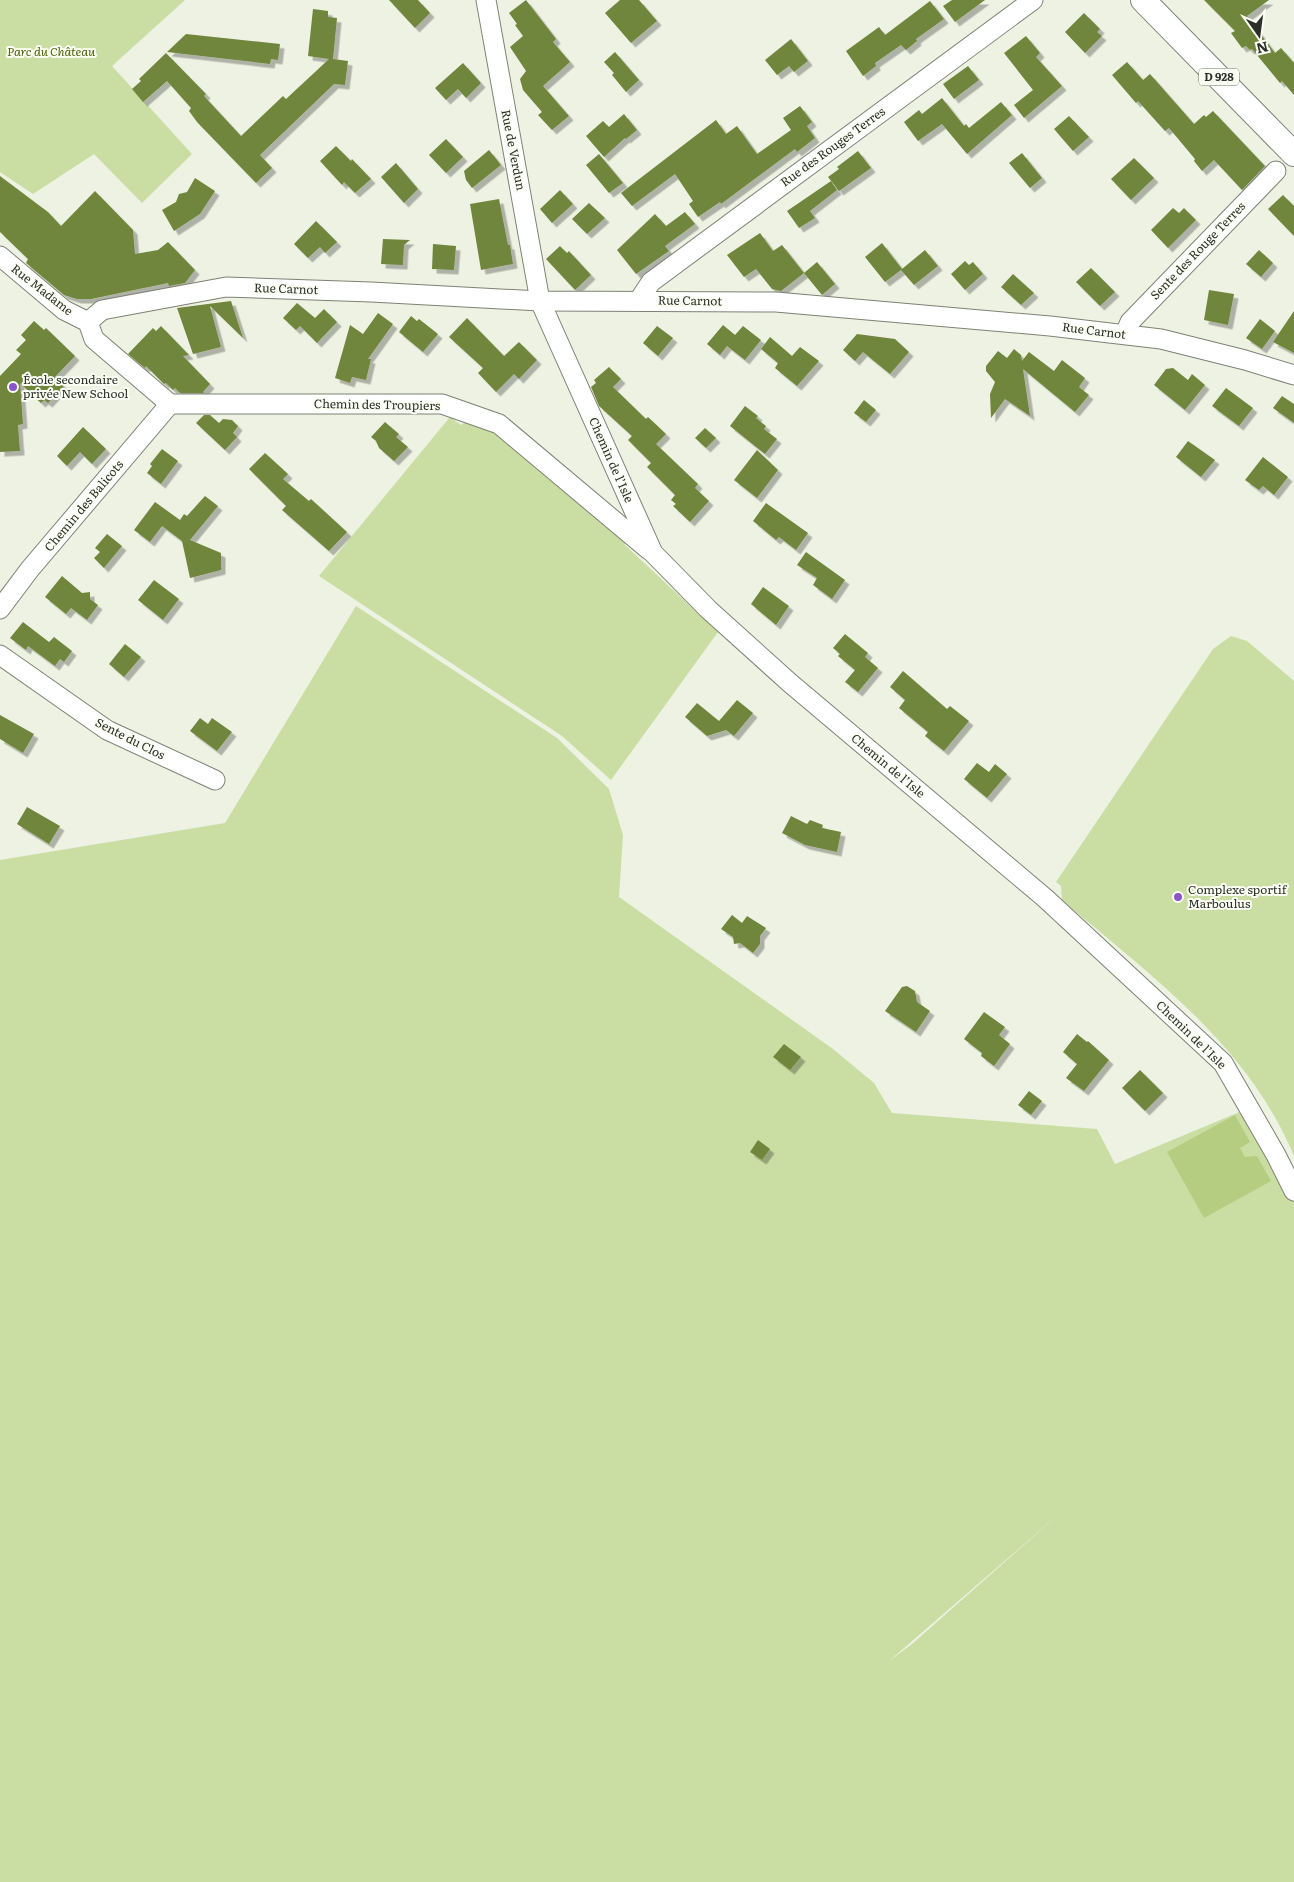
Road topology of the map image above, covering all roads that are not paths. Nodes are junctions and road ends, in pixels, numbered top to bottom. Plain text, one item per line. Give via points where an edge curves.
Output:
1 (486, 0) edge
2 (1033, 0) edge
3 (1143, 0) edge
4 (1294, 154) edge
5 (1276, 171) dead end
6 (0, 256) edge
7 (639, 300) junction
8 (540, 301) junction
9 (88, 322) junction
10 (1125, 334) junction
11 (1294, 374) edge
12 (170, 404) junction
13 (654, 553) junction
14 (0, 609) edge
15 (0, 655) edge
16 (215, 780) dead end
17 (1294, 1191) edge

1 - 8 street, Rue de Verdun
2 - 7 street, Rue des Rouges Terres via 651,282
3 - 4 main road, D 928
5 - 10 street, Sente des Rouge Terres via 1130,322
6 - 9 street, Rue Madame via 64,310
7 - 8 street, Rue Carnot
7 - 10 street, Rue Carnot via 776,302
8 - 9 street, Rue Carnot via 226,287 102,310
8 - 13 street, Chemin de l’Isle
9 - 12 street via 94,339
10 - 11 street, Rue Carnot via 1161,339
12 - 13 street, Chemin des Troupiers via 442,404 499,424
12 - 14 street, Chemin des Balicots
13 - 17 street, Chemin de l’Isle via 709,610 790,683 1045,898 1223,1063
15 - 16 street, Sente du Clos via 107,730

